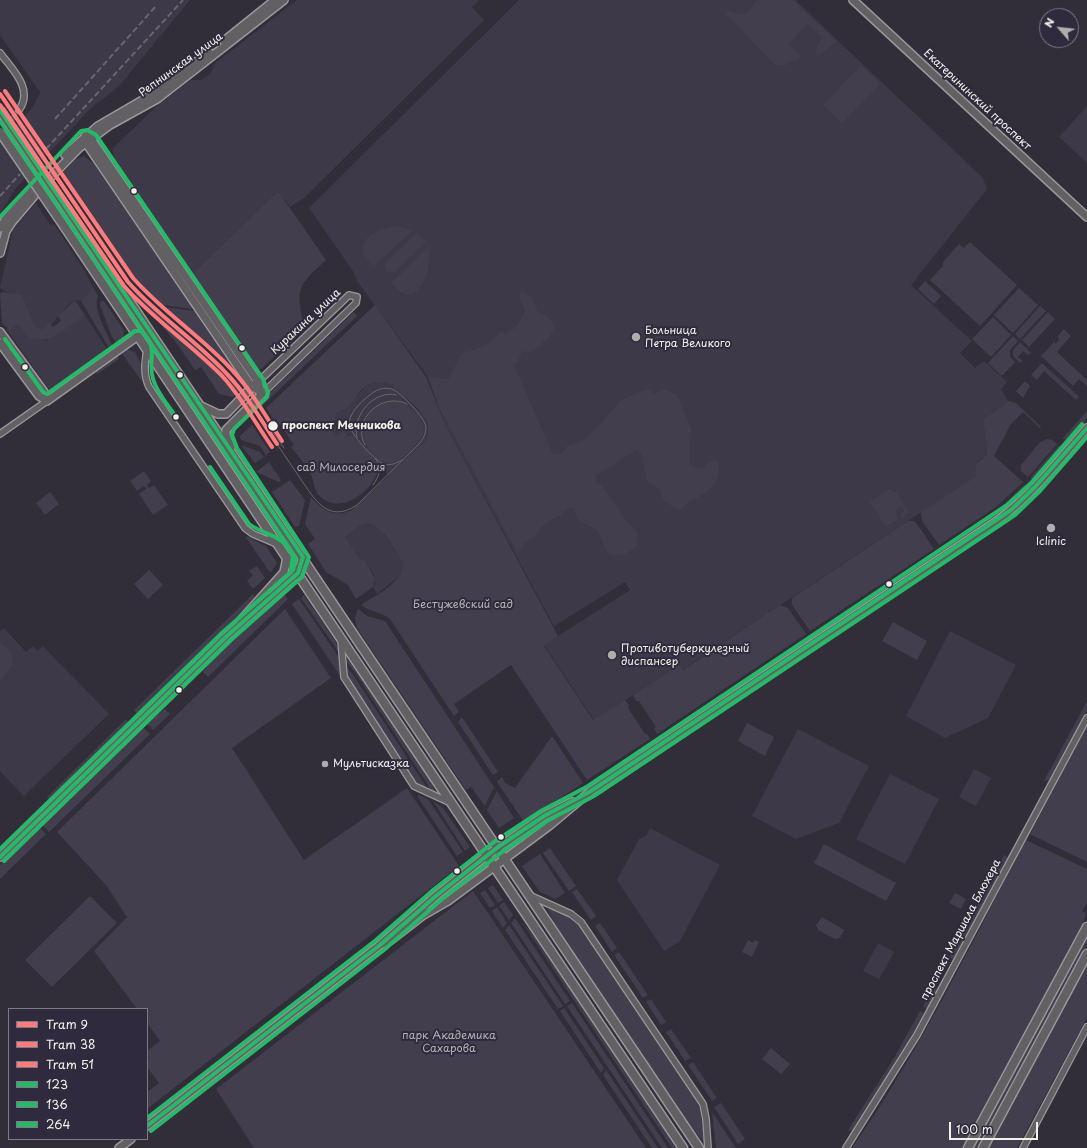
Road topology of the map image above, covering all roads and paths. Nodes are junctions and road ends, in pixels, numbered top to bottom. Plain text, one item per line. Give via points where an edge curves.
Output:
1 (275, 0) edge
2 (284, 0) edge
3 (853, 0) edge
4 (0, 53) edge
5 (0, 110) edge
6 (20, 110) tunnel mouth
7 (0, 132) edge
8 (87, 139) junction
9 (1087, 217) edge
10 (0, 228) edge
11 (0, 253) edge
12 (0, 332) edge
13 (138, 336) junction
14 (0, 343) edge
15 (147, 349) junction
16 (258, 382) junction
17 (252, 387) junction
18 (262, 394) junction
19 (46, 402) junction
20 (201, 406) junction
21 (1087, 428) edge
22 (0, 434) edge
23 (232, 451) junction
24 (279, 545) junction
25 (287, 557) junction
26 (303, 557) junction
27 (298, 573) junction
28 (227, 636) junction
29 (340, 636) junction
30 (1087, 718) edge
31 (591, 791) junction
32 (451, 803) junction
33 (498, 847) junction
34 (486, 856) junction
35 (0, 857) edge
36 (505, 857) junction
37 (493, 866) junction
38 (531, 896) junction
39 (1087, 928) edge
40 (380, 945) junction
41 (1087, 954) edge
42 (1087, 1027) edge
43 (148, 1125) edge
44 (130, 1140) edge
45 (119, 1148) edge
46 (683, 1148) edge
47 (699, 1148) edge
48 (708, 1148) edge
49 (846, 1148) edge
50 (968, 1148) edge
51 (983, 1148) edge
52 (1023, 1148) edge

1 - 8 street, Репнинская улица via 158,91 108,120
2 - 8 street, Репнинская улица via 157,99
3 - 9 street, Екатерининский проспект
4 - 6 street via 23,84
5 - 20 main road, bridge
7 - 13 main road, bridge
8 - 10 street, Репнинская улица via 7,217
8 - 11 street, Репнинская улица via 12,222 6,231
8 - 16 street
8 - 17 street
12 - 19 street via 44,392
13 - 15 main road
13 - 19 street
14 - 19 street
15 - 24 main road
15 - 24 street via 145,364 148,387 245,528
16 - 17 street, Куракина улица
16 - 18 street
16 - 18 street, Куракина улица via 349,295 357,297 356,303
17 - 18 street
17 - 20 street, Куракина улица via 226,414 218,414
18 - 23 street, Куракина улица via 226,430
19 - 22 street
20 - 23 main road
21 - 31 street via 1035,487 1007,514
23 - 26 main road
24 - 25 main road
25 - 27 main road
25 - 28 street via 286,568 281,576
26 - 27 street
26 - 33 main road
27 - 28 street
27 - 29 main road
28 - 35 street
29 - 32 main road
29 - 32 street via 344,677 414,786
30 - 49 street, проспект Маршала Блюхера via 918,1035
31 - 33 street via 544,816
31 - 36 street via 549,826
32 - 34 main road
33 - 34 street
33 - 36 main road
34 - 37 main road
34 - 40 street
36 - 37 street
36 - 38 main road
37 - 40 street via 448,901
37 - 46 main road
38 - 47 main road
38 - 48 street via 571,914 581,922 700,1098 705,1111
39 - 50 main road
40 - 43 street
41 - 51 main road
42 - 52 street
44 - 45 street

